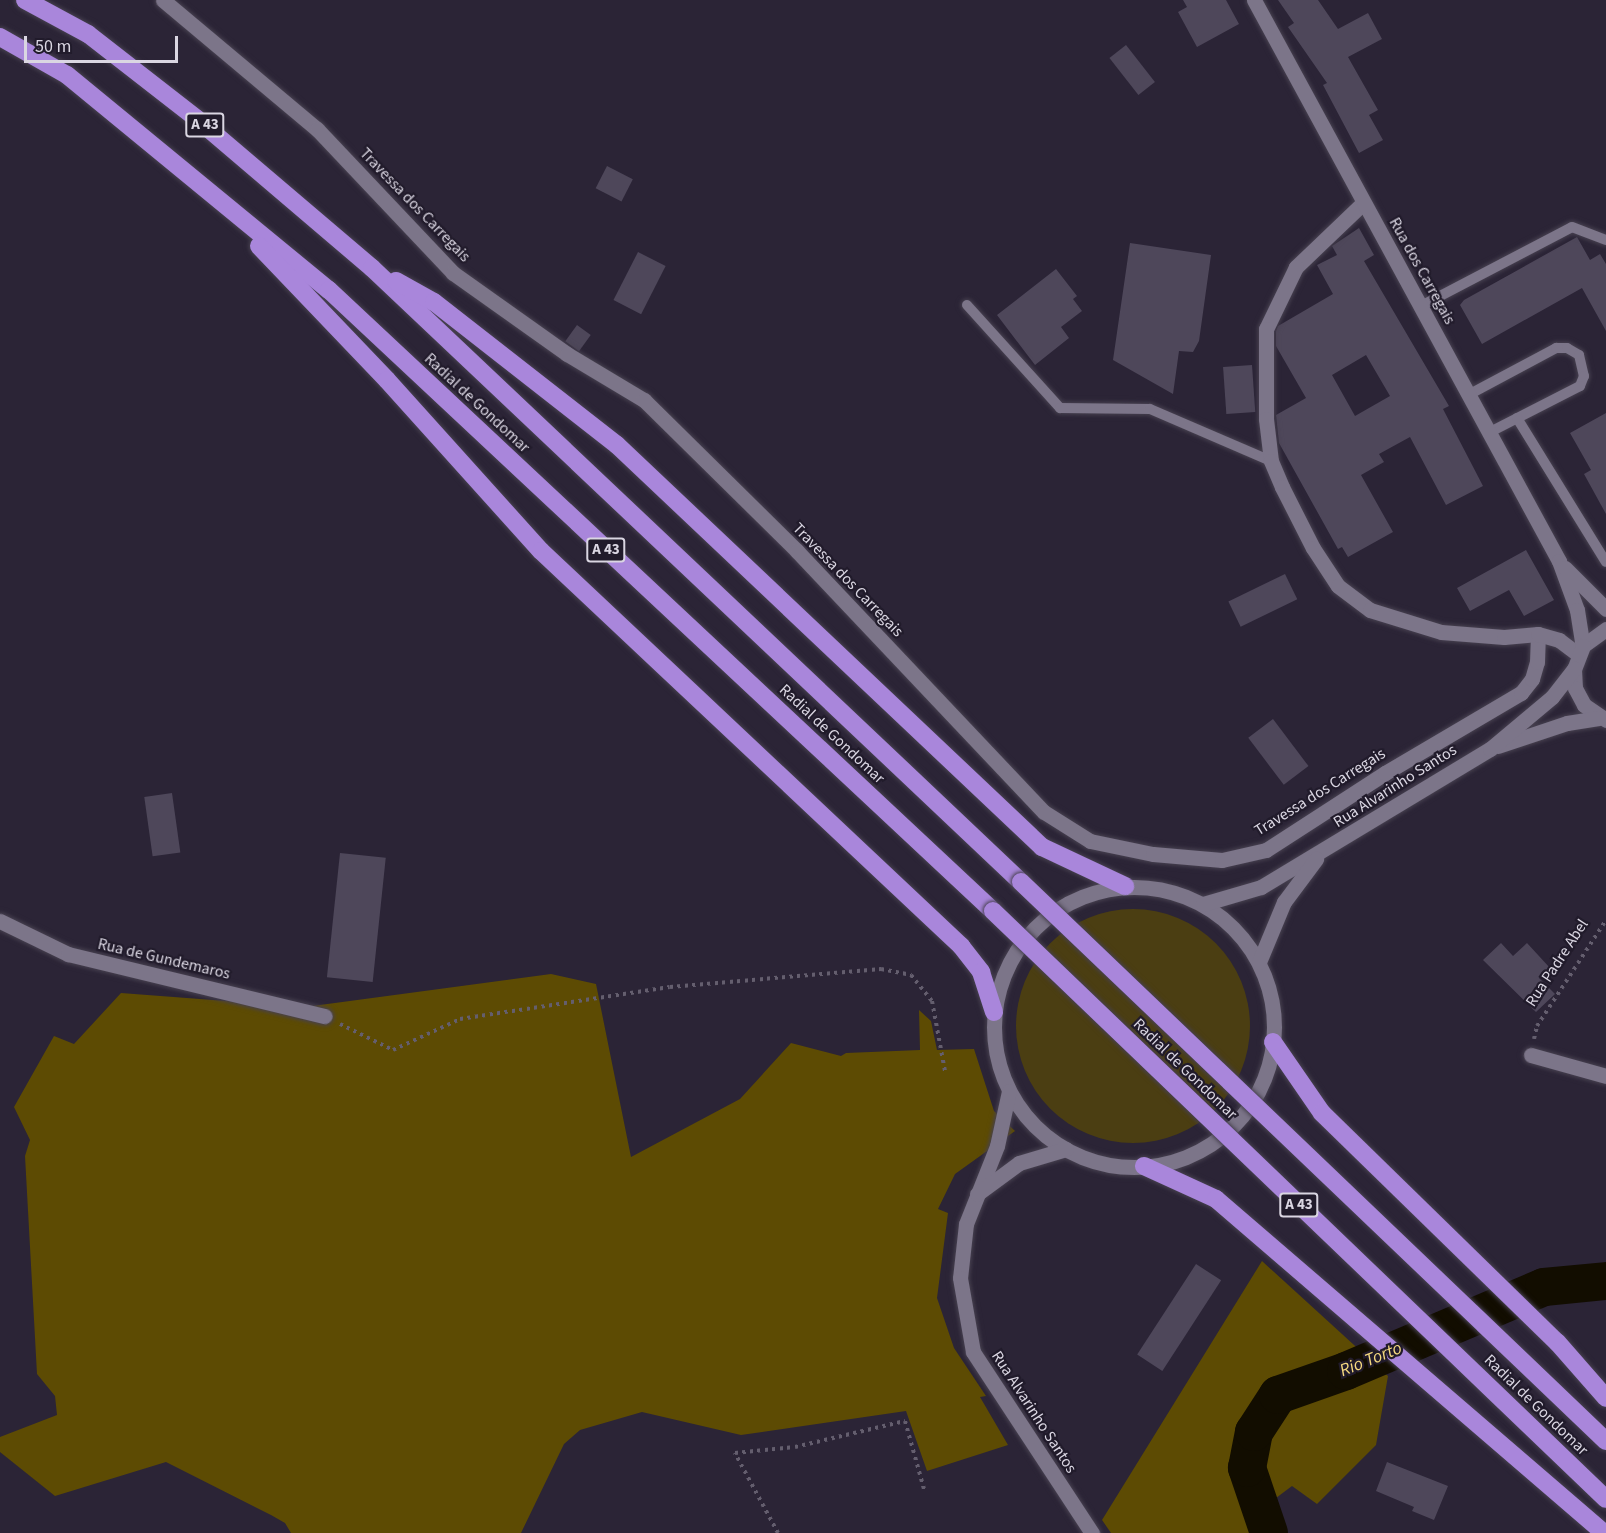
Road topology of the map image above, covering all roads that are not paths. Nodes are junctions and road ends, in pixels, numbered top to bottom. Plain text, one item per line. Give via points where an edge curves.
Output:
1 (25, 0) edge
2 (163, 0) edge
3 (1254, 0) edge
4 (0, 37) edge
5 (212, 196) junction
6 (1363, 203) junction
7 (1606, 240) edge
8 (372, 268) junction
9 (967, 305) dead end
10 (1421, 306) junction
11 (1470, 394) junction
12 (1517, 418) junction
13 (1490, 432) junction
14 (1271, 461) junction
15 (1558, 561) junction
16 (1606, 562) edge
17 (1606, 609) edge
18 (1606, 629) edge
19 (1539, 634) junction
20 (1579, 657) junction
21 (1602, 719) edge
22 (1490, 749) junction
23 (1320, 854) junction
24 (1125, 886) junction
25 (1203, 904) junction
26 (0, 921) edge
27 (1259, 962) junction
28 (994, 1012) junction
29 (325, 1016) road end
30 (1274, 1042) junction
31 (1531, 1055) road end
32 (1606, 1076) edge
33 (1009, 1091) junction
34 (1066, 1149) junction
35 (1144, 1166) junction
36 (975, 1196) junction
37 (1606, 1398) edge
38 (1606, 1441) edge
39 (1606, 1499) edge
40 (1092, 1533) edge
41 (1604, 1533) edge

1 - 8 highway, Radial de Gondomar / A 43 via 88,34 197,119
2 - 19 street, Travessa dos Carregais via 317,129 453,273 567,354 644,399 796,551 1044,812 1090,841 1153,854 1222,860 1266,850 1385,773 1521,693 1532,679
3 - 6 street, Rua dos Carregais
4 - 5 highway, Radial de Gondomar / A 43 via 67,75
5 - 28 highway, A 43 via 387,380 541,551 960,946 981,972
5 - 39 highway, Radial de Gondomar / A 43, bridge via 337,299 993,911
6 - 10 street, Rua dos Carregais
6 - 14 street via 1296,267 1266,329 1266,419
7 - 10 lane via 1572,227
8 - 24 highway, A 43 via 434,302 617,445 1042,847
8 - 38 highway, Radial de Gondomar / A 43, bridge
9 - 14 lane via 1060,408 1150,409
10 - 11 street, Rua dos Carregais
11 - 12 lane via 1556,348 1567,348 1579,355 1584,376 1580,386
11 - 13 street, Rua dos Carregais
12 - 13 lane
12 - 16 lane
13 - 15 street, Rua dos Carregais
14 - 19 street via 1319,558 1338,586 1370,610 1441,632 1504,637
15 - 17 street, Rua dos Carregais
15 - 20 street, Rua dos Carregais via 1577,610
18 - 20 street, Rua Alvarinho Santos
19 - 20 street via 1559,640
20 - 21 street, Rua dos Carregais via 1575,688 1584,705
20 - 22 street, Rua Alvarinho Santos via 1552,697
21 - 22 street, Rua Alvarinho Santos via 1567,723
22 - 23 street, Rua Alvarinho Santos
23 - 25 street, Rua Alvarinho Santos via 1262,887
23 - 27 street, Rua Alvarinho Santos via 1284,902
24 - 25 street via 1177,893
24 - 28 street via 1078,898 1047,917 1011,959
25 - 27 street via 1232,927
26 - 29 street, Rua de Gundemaros via 68,954
27 - 30 street via 1274,1015
28 - 33 street via 994,1039
30 - 35 street via 1257,1094 1221,1136 1180,1158
30 - 37 highway via 1322,1113 1557,1342
31 - 32 street
33 - 34 street via 1043,1134
33 - 36 street, Rua Alvarinho Santos via 997,1146
34 - 35 street via 1091,1160
34 - 36 street via 1019,1163
35 - 41 highway via 1216,1199
36 - 40 street, Rua Alvarinho Santos via 966,1224 960,1278 973,1352

